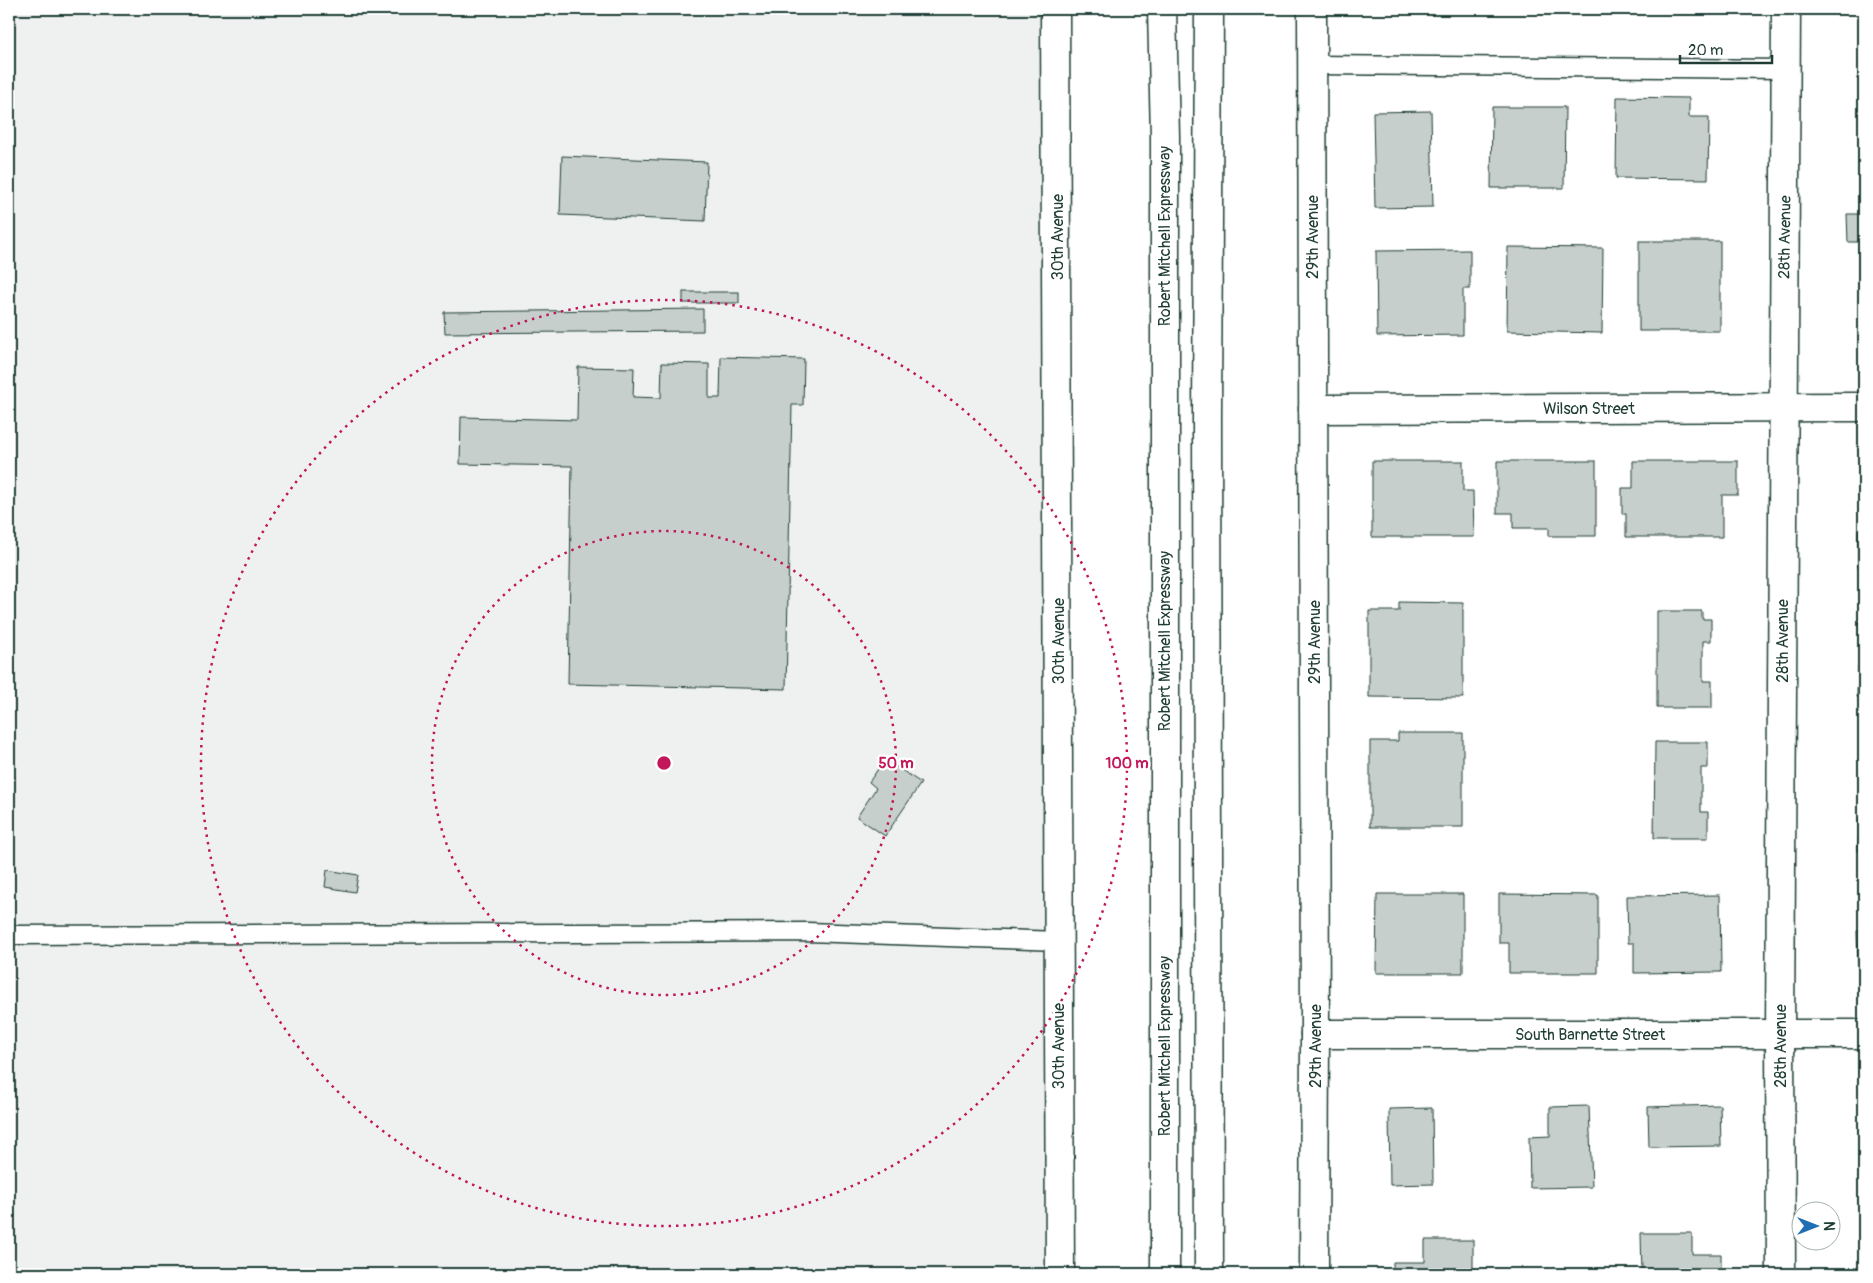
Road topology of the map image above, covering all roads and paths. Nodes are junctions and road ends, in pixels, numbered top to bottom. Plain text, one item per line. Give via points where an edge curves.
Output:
1 (1055, 9) edge
2 (1162, 9) edge
3 (1209, 9) edge
4 (1312, 9) edge
5 (1786, 9) edge
6 (1312, 65) junction
7 (1786, 69) junction
8 (1783, 407) junction
9 (1864, 407) edge
10 (1313, 409) junction
11 (9, 935) edge
12 (1058, 941) junction
13 (1315, 1034) junction
14 (1864, 1034) edge
15 (1780, 1035) junction
16 (1060, 1274) edge
17 (1165, 1274) edge
18 (1210, 1274) edge
19 (1314, 1274) edge
20 (1781, 1274) edge

1 - 12 main road, 30th Avenue
2 - 17 main road, Robert Mitchell Expressway
3 - 18 main road
4 - 6 main road, 29th Avenue
5 - 7 main road, 28th Avenue
6 - 7 lane
6 - 10 main road, 29th Avenue
7 - 8 main road, 28th Avenue
8 - 9 main road, Wilson Street
8 - 10 main road, Wilson Street
8 - 15 main road, 28th Avenue
10 - 13 main road, 29th Avenue
11 - 12 lane via 808,932
12 - 16 main road, 30th Avenue
13 - 15 main road, South Barnette Street
13 - 19 main road, 29th Avenue
14 - 15 main road, South Barnette Street
15 - 20 main road, 28th Avenue

